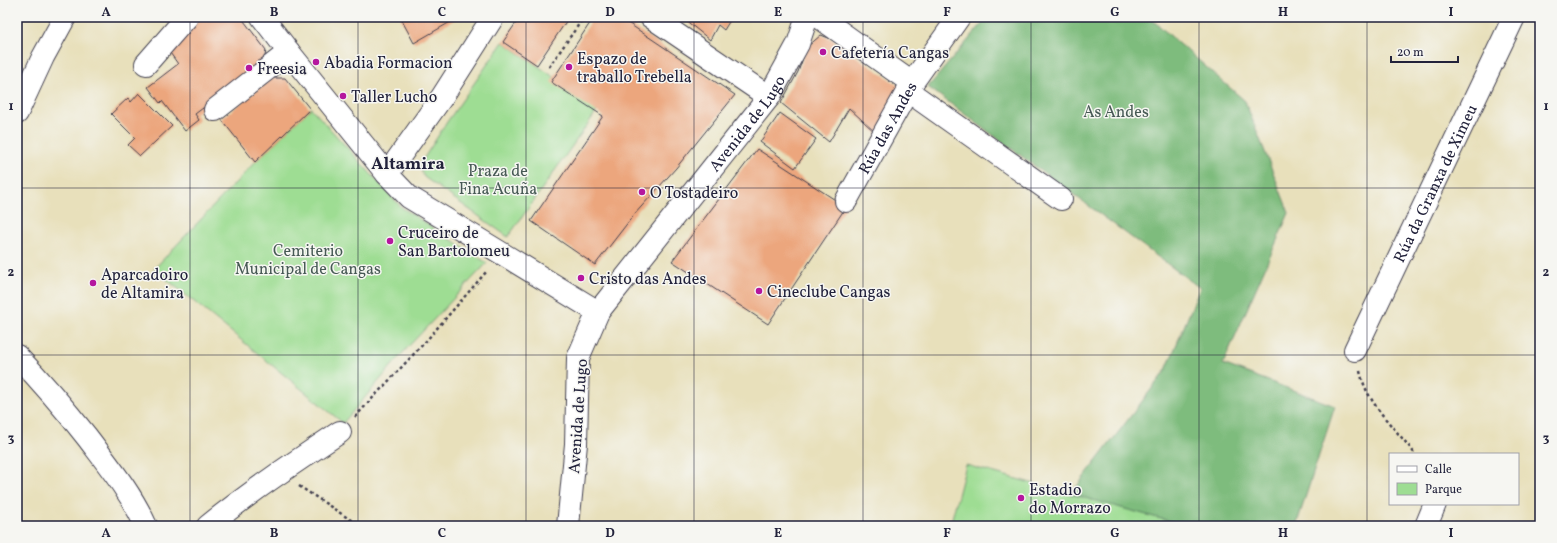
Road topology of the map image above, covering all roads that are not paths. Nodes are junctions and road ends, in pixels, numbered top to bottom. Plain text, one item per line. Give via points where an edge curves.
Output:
1 (65, 17) edge
2 (187, 17) edge
3 (262, 17) edge
4 (493, 17) edge
5 (651, 17) edge
6 (807, 17) edge
7 (820, 17) edge
8 (959, 17) edge
9 (1514, 17) edge
10 (289, 52) junction
11 (146, 64) dead end
12 (910, 87) junction
13 (769, 97) junction
14 (215, 110) dead end
15 (17, 113) edge
16 (387, 174) junction
17 (1061, 199) dead end
18 (846, 200) dead end
19 (598, 312) junction
20 (1355, 350) road end
21 (17, 356) edge
22 (340, 432) road end
23 (1435, 505) edge
24 (146, 526) edge
25 (208, 526) edge
26 (568, 526) edge
27 (1426, 526) edge

1 - 15 street via 42,57
2 - 11 street
3 - 10 street
4 - 16 street via 442,97
5 - 13 street
6 - 13 street, Avenida de Lugo via 798,44
7 - 12 street
8 - 12 street, Rúa das Andes
9 - 20 street, Rúa da Granxa de Ximeu
10 - 14 street
10 - 16 street
12 - 17 street
12 - 18 street, Rúa das Andes
13 - 19 street, Avenida de Lugo
16 - 19 street via 409,197
19 - 26 street, Avenida de Lugo via 578,358 576,444
21 - 24 street via 35,374 120,480
22 - 25 street via 240,500
23 - 27 street

